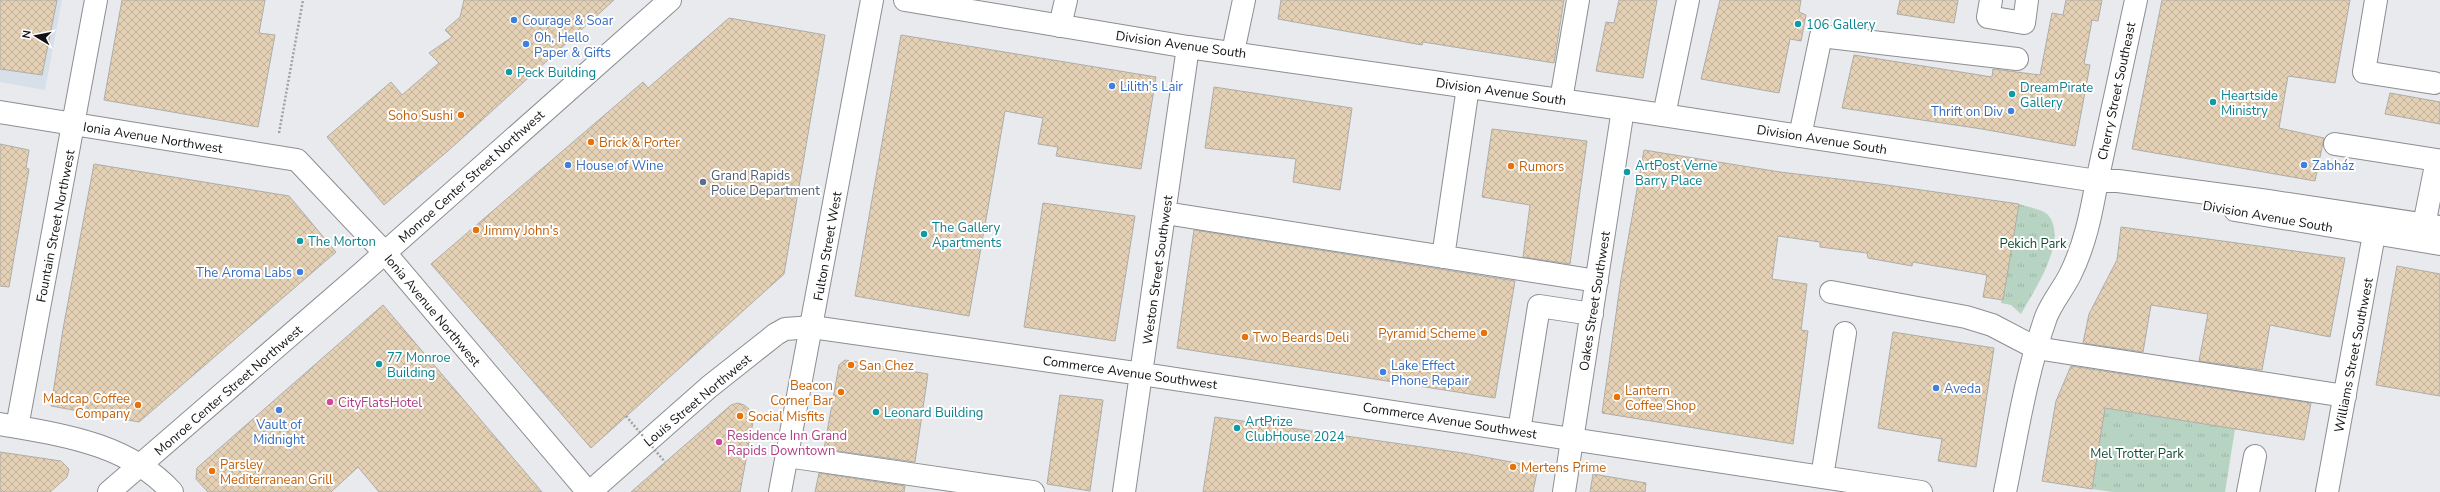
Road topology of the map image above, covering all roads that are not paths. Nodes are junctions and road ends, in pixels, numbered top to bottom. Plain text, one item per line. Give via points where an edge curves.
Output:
1 (96, 0) edge
2 (670, 0) edge
3 (872, 0) edge
4 (905, 0) edge
5 (1066, 0) edge
6 (1244, 0) edge
7 (1578, 0) edge
8 (1688, 0) edge
9 (1991, 0) edge
10 (2028, 0) edge
11 (2136, 0) edge
12 (2376, 0) edge
13 (1060, 26) junction
14 (1188, 47) junction
15 (1233, 52) junction
16 (2018, 59) dead end
17 (2434, 83) dead end
18 (1468, 87) junction
19 (1561, 100) junction
20 (1623, 109) junction
21 (0, 112) edge
22 (1664, 115) junction
23 (74, 125) junction
24 (1800, 136) junction
25 (2334, 144) dead end
26 (2097, 182) junction
27 (1165, 213) junction
28 (2376, 226) junction
29 (2432, 226) edge
30 (2440, 244) edge
31 (385, 253) junction
32 (1443, 257) junction
33 (1597, 281) junction
34 (1831, 292) dead end
35 (1592, 314) junction
36 (812, 327) junction
37 (1845, 333) dead end
38 (2036, 348) junction
39 (1142, 374) junction
40 (2345, 396) junction
41 (8, 426) edge
42 (1519, 431) junction
43 (1572, 439) junction
44 (787, 456) junction
45 (2255, 456) dead end
46 (140, 466) junction
47 (1822, 477) junction
48 (109, 492) edge
49 (172, 492) edge
50 (589, 492) edge
51 (780, 492) edge
52 (1033, 492) edge
53 (1124, 492) edge
54 (1564, 492) edge
55 (1921, 492) edge
56 (2005, 492) edge
57 (2248, 492) edge
58 (2327, 492) edge

1 - 23 street, Fountain Street Northwest
2 - 31 street, Monroe Center Street Northwest
3 - 36 street, Fulton Street West
4 - 13 street, Division Avenue South
5 - 13 street
6 - 15 street
7 - 19 street
8 - 22 street
9 - 10 street via 1988,17 2024,23
11 - 26 street, Cherry Street Southeast
12 - 17 street via 2364,72
13 - 14 street, Division Avenue South
14 - 15 street, Division Avenue South
14 - 27 street, Weston Street Southwest
15 - 18 street, Division Avenue South
16 - 24 street via 1821,36
18 - 19 street, Division Avenue South
18 - 32 street
19 - 20 street, Division Avenue South
20 - 22 street, Division Avenue South
20 - 33 street, Oakes Street Southwest
21 - 23 street, Ionia Avenue Northwest
22 - 24 street, Division Avenue South
23 - 31 street, Ionia Avenue Northwest via 297,160
23 - 41 street, Fountain Street Northwest
24 - 26 street, Division Avenue South
25 - 29 street via 2437,160
26 - 28 street, Division Avenue South via 2118,181 2252,199
26 - 38 street, Cherry Street Southeast via 2090,222 2080,251 2070,275 2047,315
27 - 32 street
27 - 39 street, Weston Street Southwest
28 - 29 street, Division Avenue South
28 - 30 street, Division Avenue South
28 - 40 street, Williams Street Southwest
31 - 46 street, Monroe Center Street Northwest
31 - 50 street, Ionia Avenue Northwest
32 - 33 street
33 - 35 street, Oakes Street Southwest
34 - 38 street via 1966,317 1992,325
35 - 42 street via 1539,306
35 - 43 street, Oakes Street Southwest
36 - 39 street, Commerce Avenue Southwest
36 - 44 street, Fulton Street West
36 - 50 street, Louis Street Northwest via 785,328 776,334 709,386
37 - 47 street
38 - 40 street
38 - 56 street, Cherry Street Southeast
39 - 42 street, Commerce Avenue Southwest
39 - 53 street, Weston Street Southwest
40 - 58 street, Williams Street Southwest
41 - 46 street via 93,442 112,449
42 - 43 street, Commerce Avenue Southwest
43 - 47 street, Commerce Avenue Southwest
43 - 54 street, Oakes Street Southwest
44 - 51 street, Fulton Street West
44 - 52 street
45 - 57 street
46 - 48 street, Monroe Center Street Northwest
46 - 49 street
47 - 55 street, Commerce Avenue Southwest

